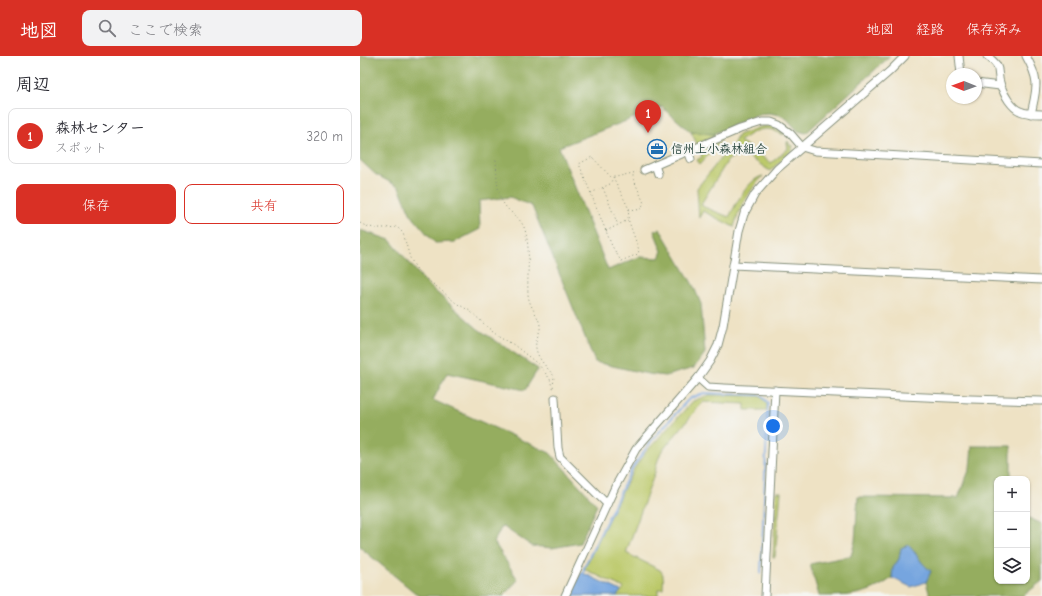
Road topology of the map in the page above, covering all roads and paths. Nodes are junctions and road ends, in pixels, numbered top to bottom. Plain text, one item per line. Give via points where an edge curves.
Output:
1 (906, 56) edge
2 (959, 56) edge
3 (987, 56) edge
4 (1026, 56) edge
5 (960, 68) edge
6 (982, 84) edge
7 (1000, 86) junction
8 (1031, 114) junction
9 (1042, 114) edge
10 (802, 147) junction
11 (688, 151) junction
12 (691, 159) dead end
13 (496, 160) dead end
14 (1042, 164) edge
15 (654, 165) junction
16 (644, 170) joint
17 (633, 173) junction
18 (658, 174) dead end
19 (613, 177) junction
20 (603, 188) junction
21 (590, 193) junction
22 (629, 209) junction
23 (628, 219) junction
24 (360, 223) edge
25 (618, 225) junction
26 (606, 231) junction
27 (733, 265) junction
28 (1042, 280) edge
29 (698, 378) junction
30 (775, 390) junction
31 (555, 398) dead end
32 (1042, 400) edge
33 (607, 504) junction
34 (565, 596) edge
35 (765, 596) edge

1 - 10 street
2 - 5 street
3 - 7 street via 999,69
4 - 8 street via 1037,84
6 - 7 street
7 - 8 street via 1016,109
8 - 9 street
10 - 11 street via 784,128 771,122 762,122
10 - 14 street via 814,151
10 - 27 street via 777,169 750,201 742,220
11 - 12 street
11 - 15 street
13 - 24 path via 498,190 504,204 524,227 528,242 528,294 540,326 536,346 538,356 554,376 553,392 550,379 539,365 494,333 470,310 456,303 420,275 410,258 403,233 397,227 380,228
15 - 16 street
15 - 18 street
16 - 17 path
17 - 19 path
17 - 22 path via 644,203 640,210
19 - 20 path via 610,184
19 - 21 path via 592,157 579,164
19 - 22 path
20 - 21 path
20 - 25 path
21 - 26 path
22 - 23 path
23 - 25 path
23 - 26 path via 639,250 638,254 621,261
25 - 26 path
27 - 28 street
27 - 29 street via 718,345
29 - 30 street via 708,387
29 - 33 street via 636,449
30 - 32 street
30 - 35 street
31 - 33 street via 560,457
33 - 34 street

